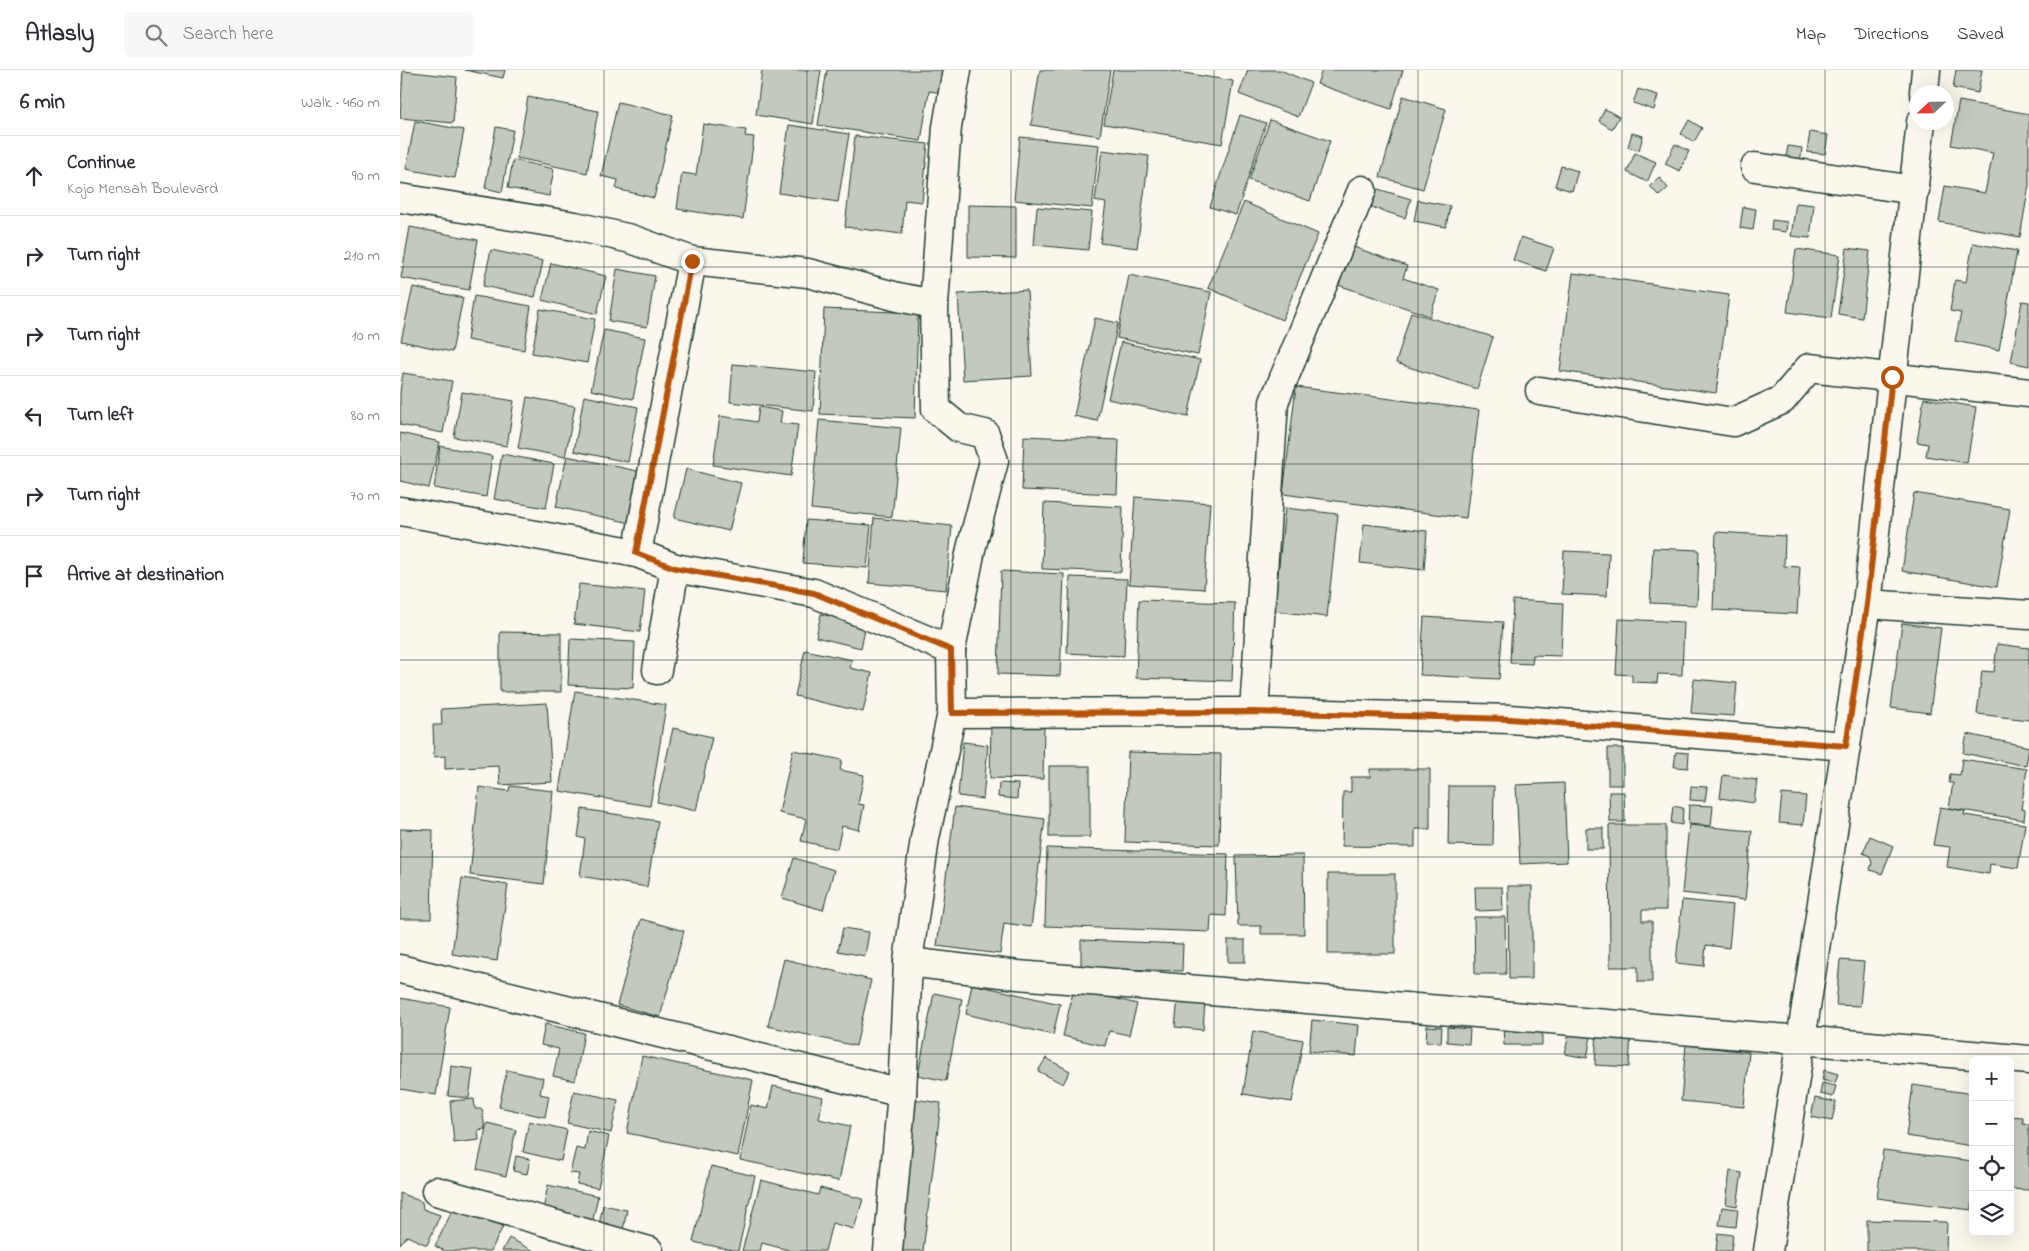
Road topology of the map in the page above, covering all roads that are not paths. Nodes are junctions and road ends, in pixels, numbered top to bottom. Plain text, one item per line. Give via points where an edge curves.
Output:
1 (957, 70) edge
2 (1926, 70) edge
3 (1925, 85) edge
4 (1920, 130) edge
5 (1755, 167) dead end
6 (1362, 190) dead end
7 (1915, 190) junction
8 (400, 198) edge
9 (692, 261) junction
10 (934, 304) junction
11 (1892, 377) junction
12 (1540, 390) dead end
13 (2029, 392) edge
14 (400, 511) edge
15 (636, 553) junction
16 (675, 568) junction
17 (1867, 604) junction
18 (2029, 615) edge
19 (951, 650) junction
20 (657, 670) dead end
21 (1254, 712) junction
22 (952, 713) junction
23 (1846, 746) junction
24 (908, 962) junction
25 (400, 969) edge
26 (1801, 1040) junction
27 (2029, 1060) edge
28 (902, 1092) junction
29 (436, 1191) dead end
30 (649, 1251) edge
31 (888, 1251) edge
32 (1768, 1251) edge

1 - 10 street via 947,127
2 - 3 street
4 - 7 street
5 - 7 street
6 - 21 street via 1274,402
7 - 11 street
8 - 9 street via 575,226 631,239
9 - 10 street via 808,273
9 - 15 street
10 - 19 street via 936,409 959,428 984,434 994,461 971,549
11 - 12 street via 1809,368 1782,400 1733,422
11 - 13 street
11 - 17 street
14 - 15 street
15 - 16 street
16 - 19 street via 814,593
16 - 20 street
17 - 18 street
17 - 23 street
19 - 22 street
21 - 22 street
21 - 23 street via 1510,719
22 - 24 street via 925,838
23 - 26 street
24 - 26 street via 1028,975
24 - 28 street
25 - 28 street
26 - 27 street
26 - 32 street
28 - 31 street
29 - 30 street

